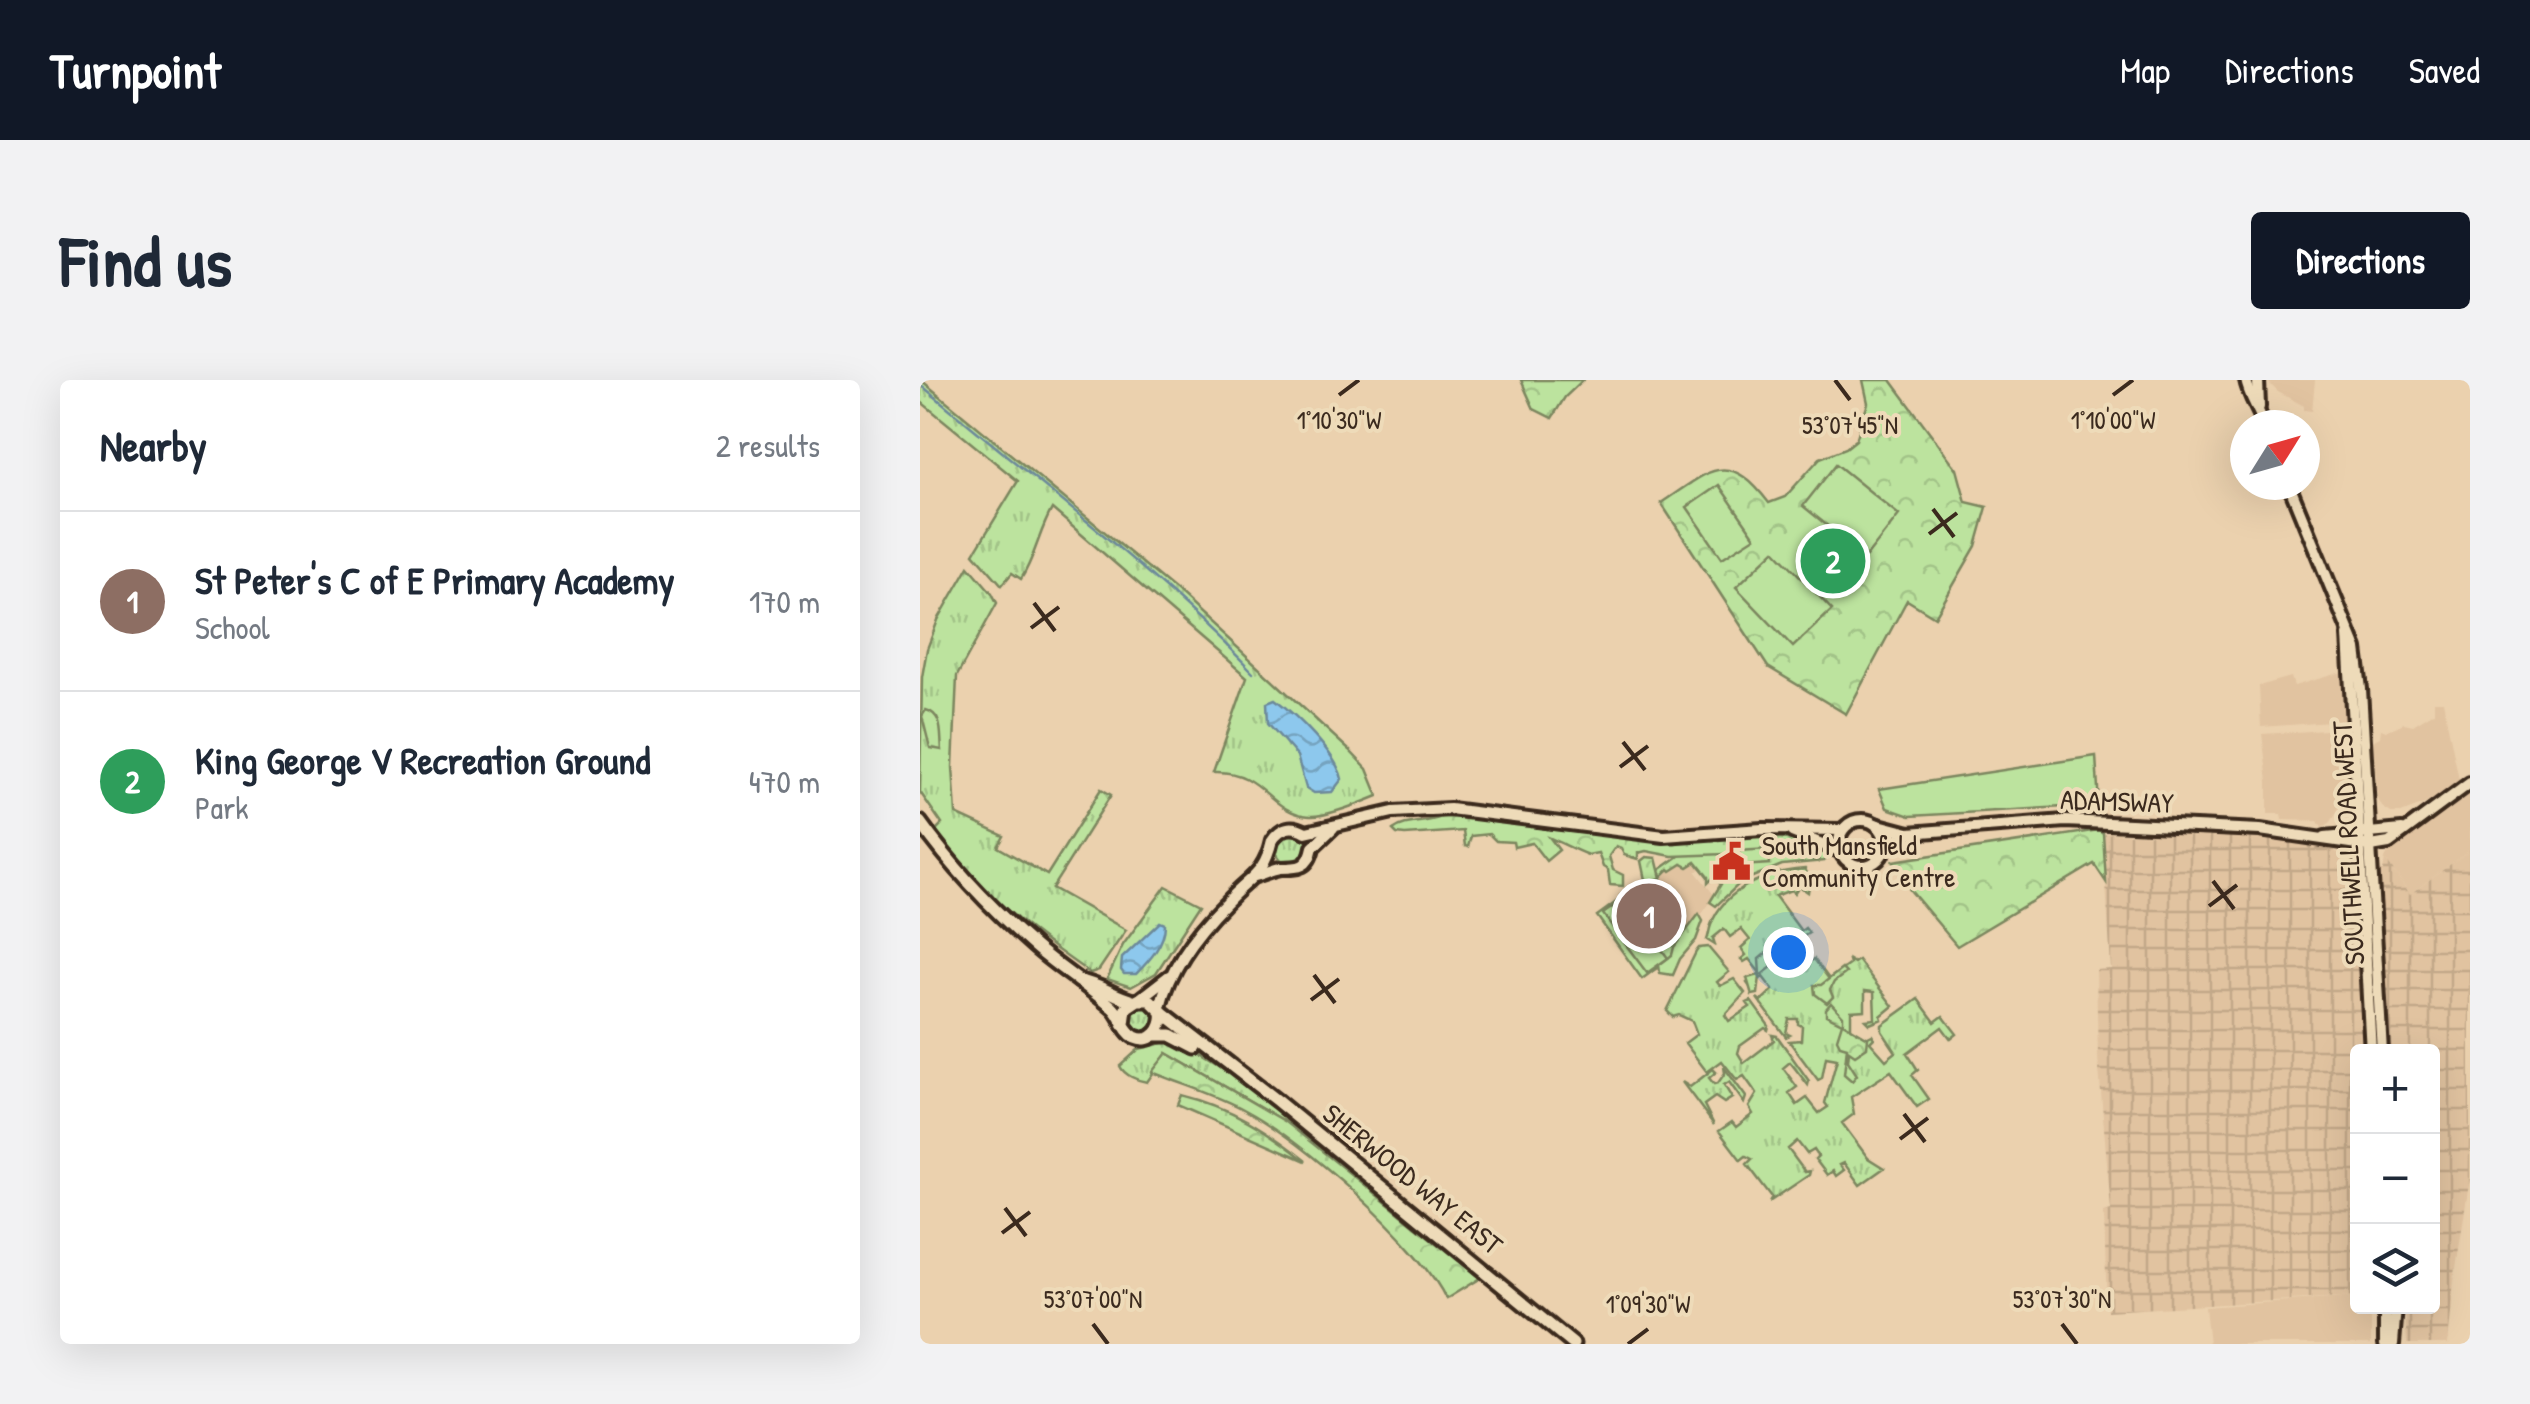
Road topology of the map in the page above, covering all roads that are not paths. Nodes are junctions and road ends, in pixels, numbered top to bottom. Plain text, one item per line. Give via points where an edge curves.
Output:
1 (2246, 380) edge
2 (2258, 380) edge
3 (2258, 408) joint
4 (2295, 500) edge
5 (2348, 634) junction
6 (2470, 783) edge
7 (2357, 812) junction
8 (920, 822) edge
9 (1875, 824) junction
10 (1334, 828) junction
11 (1842, 830) junction
12 (2403, 830) junction
13 (1791, 831) junction
14 (1306, 832) junction
15 (1909, 832) junction
16 (2329, 836) junction
17 (2394, 839) junction
18 (2365, 840) junction
19 (1885, 846) junction
20 (1313, 847) junction
21 (1840, 850) junction
22 (1271, 854) junction
23 (1282, 868) junction
24 (2372, 871) junction
25 (1255, 876) junction
26 (1170, 975) junction
27 (1079, 981) junction
28 (1135, 1000) junction
29 (1161, 1010) junction
30 (1124, 1024) junction
31 (1154, 1036) junction
32 (2371, 1044) edge
33 (2382, 1044) edge
34 (1218, 1057) junction
35 (2385, 1314) edge
36 (2395, 1314) edge
37 (1573, 1344) edge
38 (2385, 1344) edge
39 (2392, 1344) edge

1 - 3 main road
2 - 3 main road
4 - 5 main road, SOUTHWELL ROAD WEST
5 - 7 main road, SOUTHWELL ROAD WEST
5 - 18 main road, SOUTHWELL ROAD WEST via 2361,689
6 - 12 main road
7 - 16 main road
7 - 18 main road, SOUTHWELL ROAD WEST
8 - 27 highway via 991,905
9 - 11 main road via 1859,820
9 - 15 main road, ADAMSWAY
9 - 19 main road
10 - 13 main road via 1393,812 1450,809 1664,836
10 - 14 main road
10 - 20 main road
11 - 13 main road
11 - 21 main road
12 - 17 main road
12 - 18 main road
13 - 21 main road
14 - 20 main road
14 - 22 main road via 1284,828 1272,840
15 - 16 main road, ADAMSWAY via 2065,820
15 - 19 main road, ADAMSWAY
16 - 18 main road, ADAMSWAY
17 - 18 main road
17 - 24 main road
18 - 24 main road, SOUTHWELL ROAD WEST
18 - 32 main road, SOUTHWELL ROAD WEST
19 - 21 main road via 1866,866 1854,866
20 - 23 main road via 1304,866
22 - 23 main road
22 - 25 main road
23 - 25 main road
24 - 33 main road, SOUTHWELL ROAD WEST
25 - 26 main road via 1208,922
26 - 28 main road
26 - 29 main road
27 - 28 highway
27 - 30 highway
28 - 29 highway via 1150,1000
28 - 30 highway
29 - 31 highway
29 - 34 highway, SHERWOOD WAY EAST
30 - 31 highway via 1135,1037
31 - 34 highway, SHERWOOD WAY EAST via 1178,1038
34 - 37 highway, SHERWOOD WAY EAST
35 - 38 main road
36 - 39 main road

